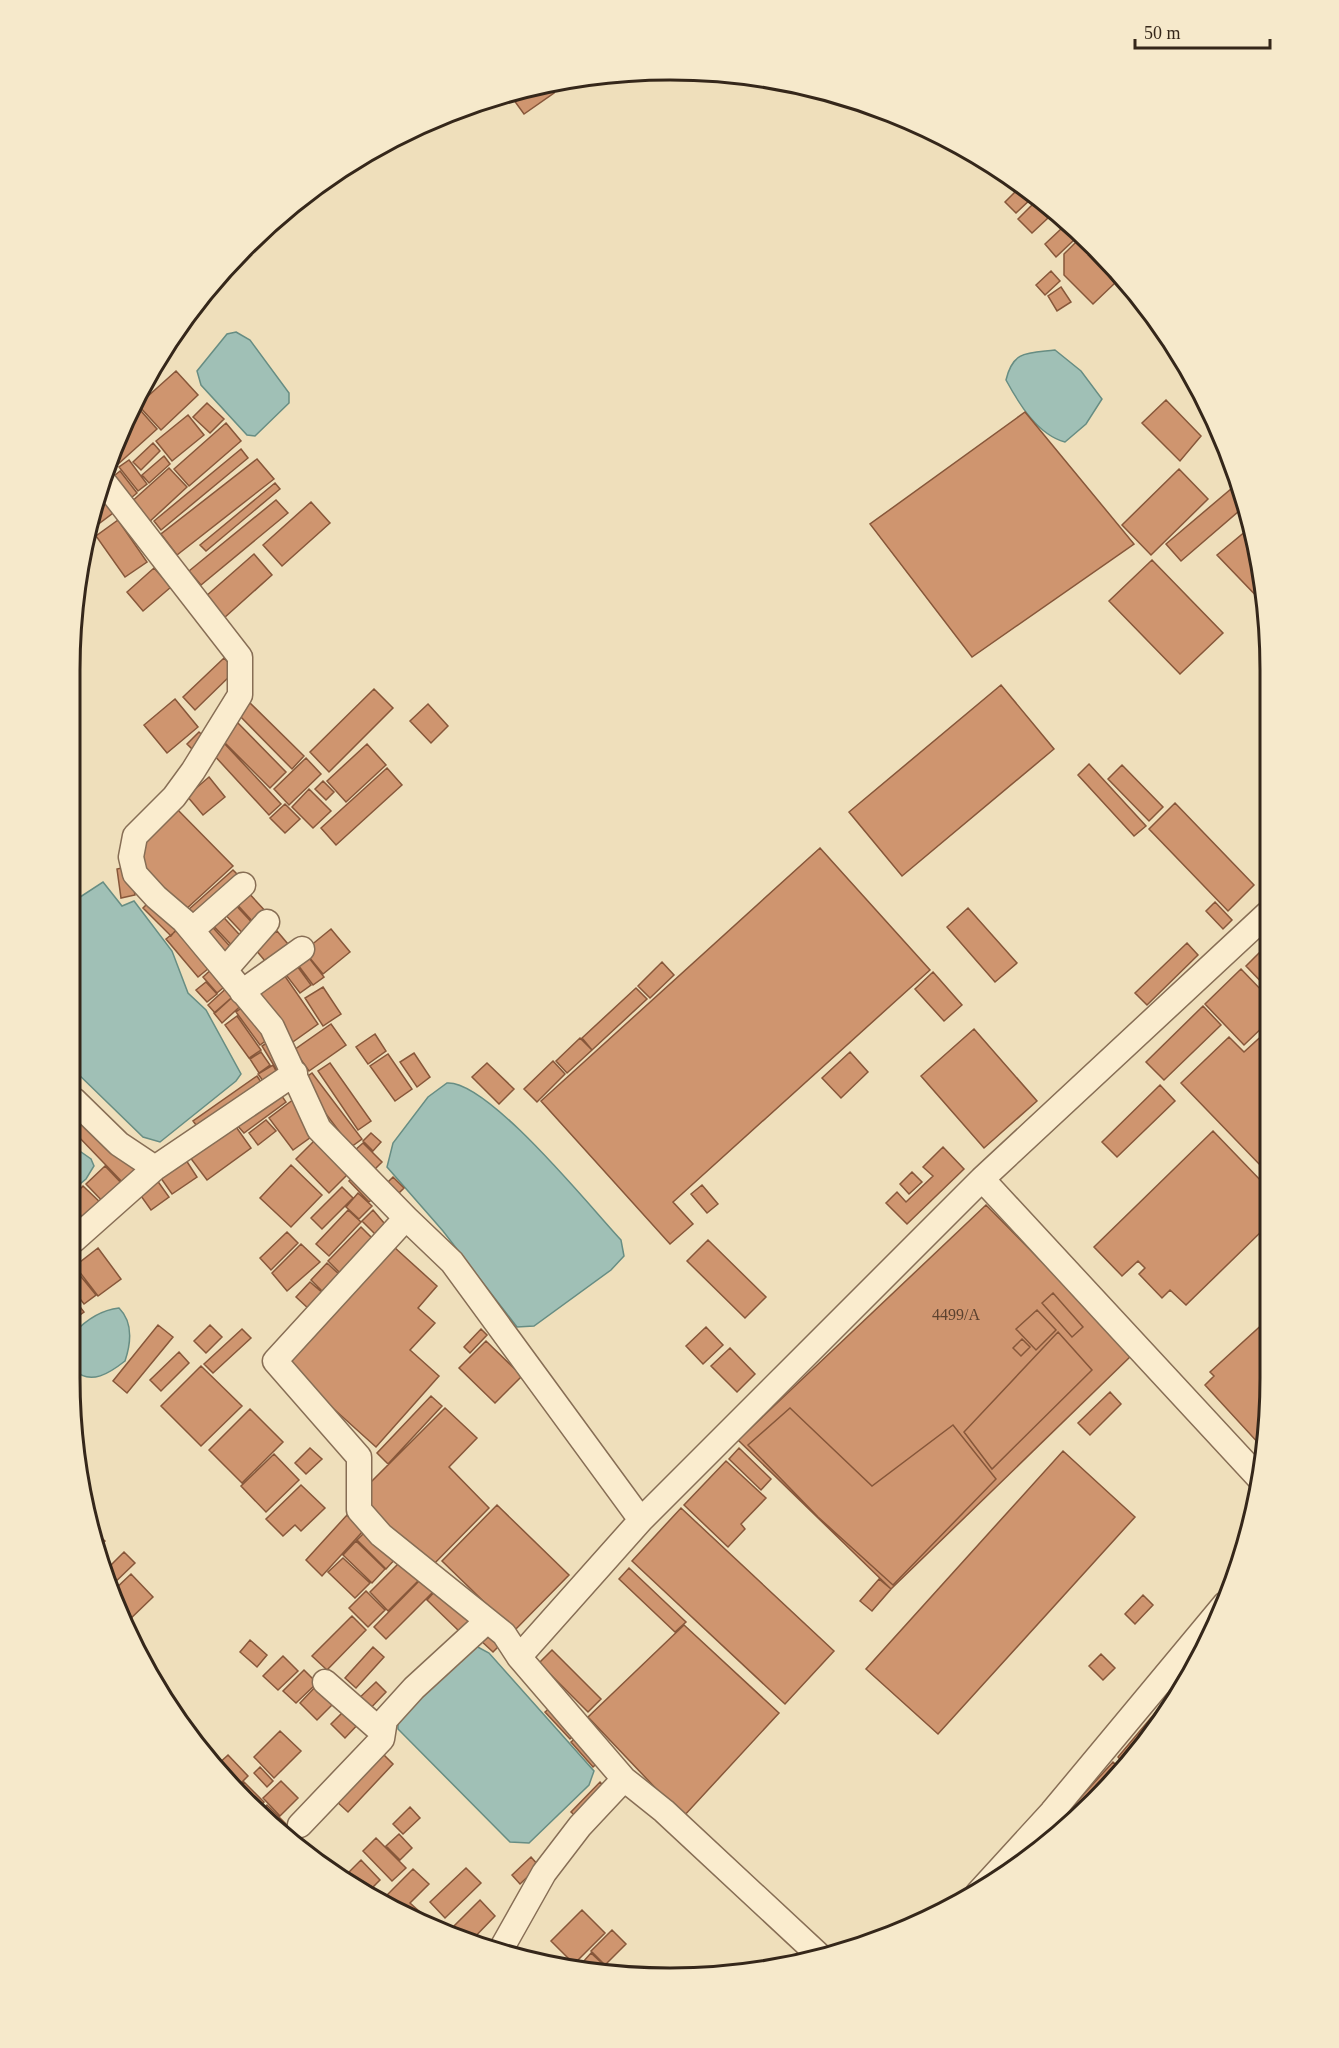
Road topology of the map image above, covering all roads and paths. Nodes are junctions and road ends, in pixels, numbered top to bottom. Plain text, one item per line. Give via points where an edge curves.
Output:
1 (109, 488) edge
2 (243, 885) dead end
3 (1260, 921) edge
4 (267, 922) dead end
5 (192, 930) junction
6 (302, 949) dead end
7 (225, 970) junction
8 (242, 992) junction
9 (295, 1073) junction
10 (80, 1106) edge
11 (155, 1168) junction
12 (982, 1179) junction
13 (406, 1218) junction
14 (80, 1235) edge
15 (1252, 1470) edge
16 (641, 1520) junction
17 (487, 1621) junction
18 (1202, 1633) edge
19 (519, 1657) junction
20 (325, 1682) dead end
21 (383, 1733) junction
22 (624, 1779) junction
23 (300, 1825) dead end
24 (1005, 1864) edge
25 (504, 1944) edge
26 (813, 1950) edge

1 - 5 street via 240,657 240,694 187,780 135,836 131,857 135,874
2 - 5 street
3 - 12 street
4 - 7 street
5 - 7 street
6 - 8 street
7 - 8 street
8 - 9 street via 272,1027
9 - 11 street
9 - 13 street via 319,1129
10 - 11 street via 119,1144
11 - 14 street
12 - 15 street
12 - 16 street
13 - 16 street via 452,1262
13 - 17 street via 275,1361 359,1457 359,1510 381,1535
16 - 19 street
17 - 19 street via 504,1634
17 - 21 street via 414,1688 386,1720
18 - 24 street
19 - 22 street
20 - 21 street
21 - 23 street via 382,1739
22 - 25 street via 580,1826 544,1873
22 - 26 street via 664,1811

